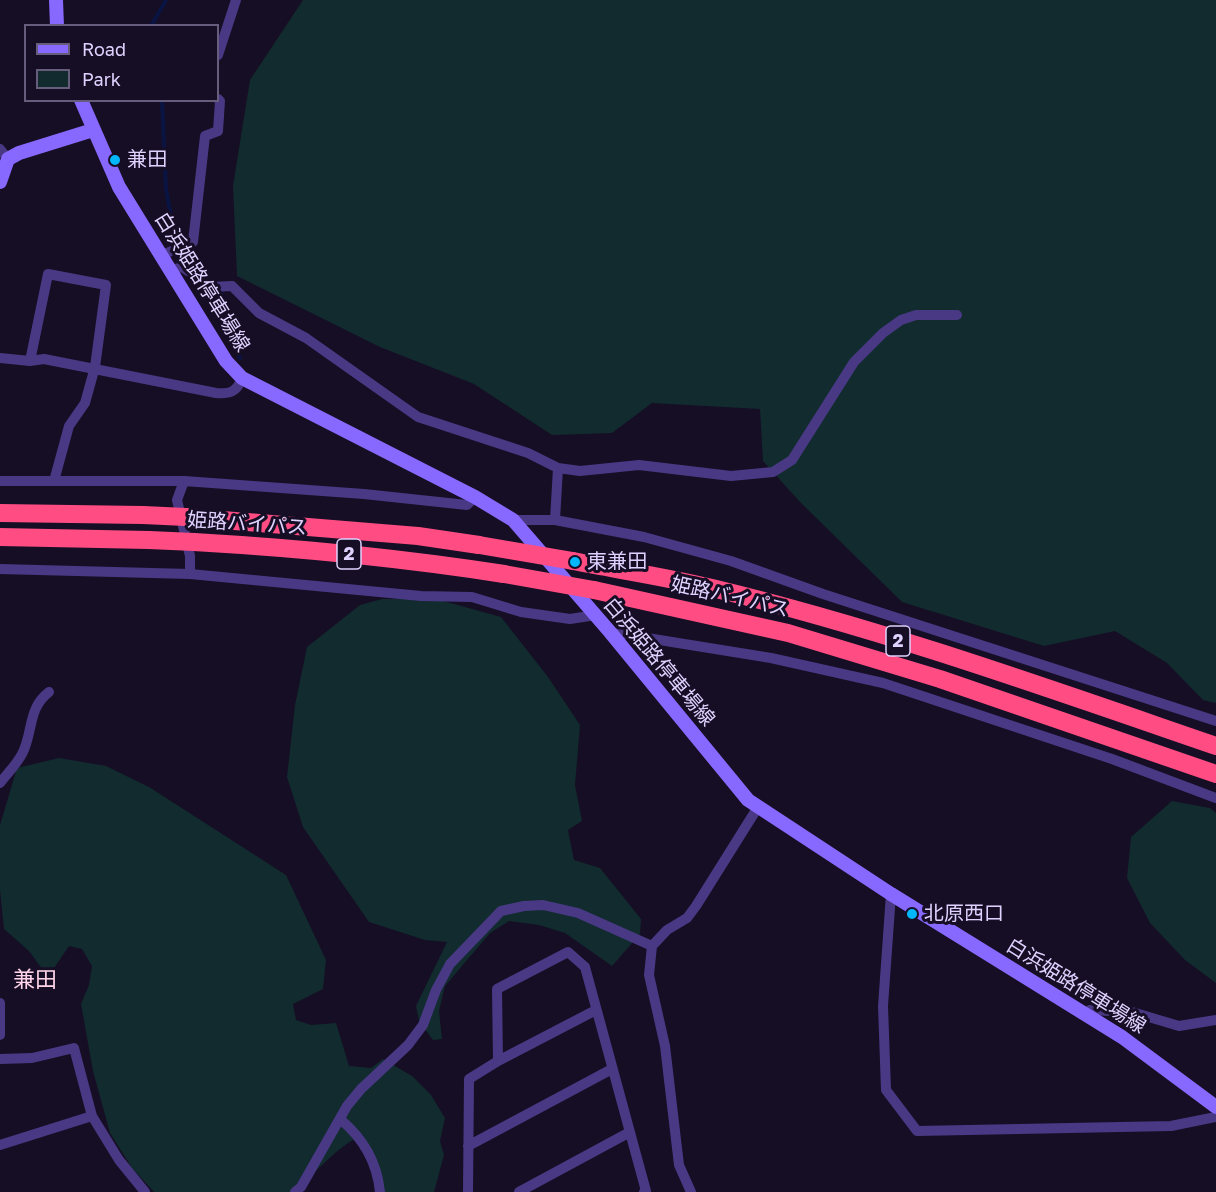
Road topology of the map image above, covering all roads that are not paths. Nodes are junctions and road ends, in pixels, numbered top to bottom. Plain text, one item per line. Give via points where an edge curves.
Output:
1 (56, 0) edge
2 (236, 0) edge
3 (57, 24) edge
4 (219, 52) edge
5 (219, 100) edge
6 (82, 102) edge
7 (93, 130) junction
8 (4, 154) edge
9 (0, 182) edge
10 (172, 252) junction
11 (172, 270) junction
12 (957, 315) dead end
13 (0, 358) edge
14 (30, 360) junction
15 (95, 367) junction
16 (242, 378) junction
17 (558, 468) junction
18 (0, 481) edge
19 (54, 481) junction
20 (184, 481) junction
21 (475, 497) junction
22 (0, 513) edge
23 (513, 520) junction
24 (555, 520) junction
25 (0, 537) edge
26 (0, 569) edge
27 (190, 574) junction
28 (596, 615) junction
29 (610, 632) junction
30 (49, 692) dead end
31 (1216, 721) edge
32 (1216, 746) edge
33 (1216, 774) edge
34 (0, 783) edge
35 (1216, 798) edge
36 (758, 807) junction
37 (891, 894) junction
38 (652, 946) junction
39 (0, 1003) edge
40 (596, 1010) junction
41 (1086, 1014) junction
42 (1216, 1020) edge
43 (0, 1035) edge
44 (0, 1059) edge
45 (498, 1060) junction
46 (612, 1069) junction
47 (1216, 1107) edge
48 (92, 1116) junction
49 (1216, 1117) edge
50 (340, 1119) junction
51 (630, 1132) junction
52 (0, 1145) edge
53 (468, 1146) junction
54 (145, 1192) edge
55 (295, 1192) edge
56 (380, 1192) edge
57 (468, 1192) edge
58 (519, 1192) edge
59 (644, 1192) edge
60 (690, 1192) edge

1 - 3 main road
2 - 4 street
5 - 10 street via 218,131 205,136 193,242
6 - 7 main road, 白浜姫路停車場線
7 - 8 main road
7 - 10 main road, 白浜姫路停車場線 via 119,187
8 - 9 main road
10 - 11 main road, 白浜姫路停車場線
11 - 16 main road, 白浜姫路停車場線 via 226,361
11 - 17 street via 182,267 216,286 232,286 260,313 306,338 418,417 528,453
12 - 17 street via 916,315 883,333 854,362 792,460 773,472 731,476 639,465 580,471
13 - 14 street
14 - 15 street
14 - 15 street via 48,274 106,285
15 - 16 street via 229,394 238,389
15 - 19 street via 85,403 69,426
16 - 21 main road, 白浜姫路停車場線
17 - 24 street
18 - 19 street
19 - 20 street
20 - 21 street via 467,505
20 - 27 street via 177,500 190,556
21 - 23 main road, 白浜姫路停車場線
22 - 32 highway, 姫路バイパス / 2, bridge via 186,517 418,536 573,561 711,588 836,622 1032,682
23 - 24 street
23 - 28 main road, 白浜姫路停車場線
24 - 31 street via 644,537 720,558
25 - 33 highway, 姫路バイパス / 2, bridge via 269,546 417,561 594,590 788,633 940,679
26 - 27 street
27 - 28 street via 422,596 472,597 521,612 570,619
28 - 29 main road, 白浜姫路停車場線
29 - 35 street via 771,658 883,683 1079,747
29 - 36 main road, 白浜姫路停車場線 via 747,800
30 - 34 street via 35,709 22,752
36 - 37 main road, 白浜姫路停車場線
36 - 38 street via 687,918 667,930
37 - 41 main road, 白浜姫路停車場線
37 - 49 street via 884,1006 886,1090 917,1131 1171,1126
38 - 50 street via 578,913 543,905 501,911 450,964 423,1025 408,1045 361,1089
38 - 60 street via 649,975 665,1046 679,1165
39 - 43 street
40 - 45 street
40 - 45 street via 585,967 568,952 548,962 497,989
40 - 46 street
41 - 42 street via 1090,1010 1132,1012 1179,1026
41 - 47 main road, 白浜姫路停車場線
44 - 48 street via 32,1058 74,1048
45 - 53 street via 469,1079
46 - 51 street
46 - 53 street
48 - 52 street
48 - 54 street via 119,1160
50 - 55 street
50 - 56 street via 367,1150 378,1172
51 - 58 street
51 - 59 street
53 - 57 street

